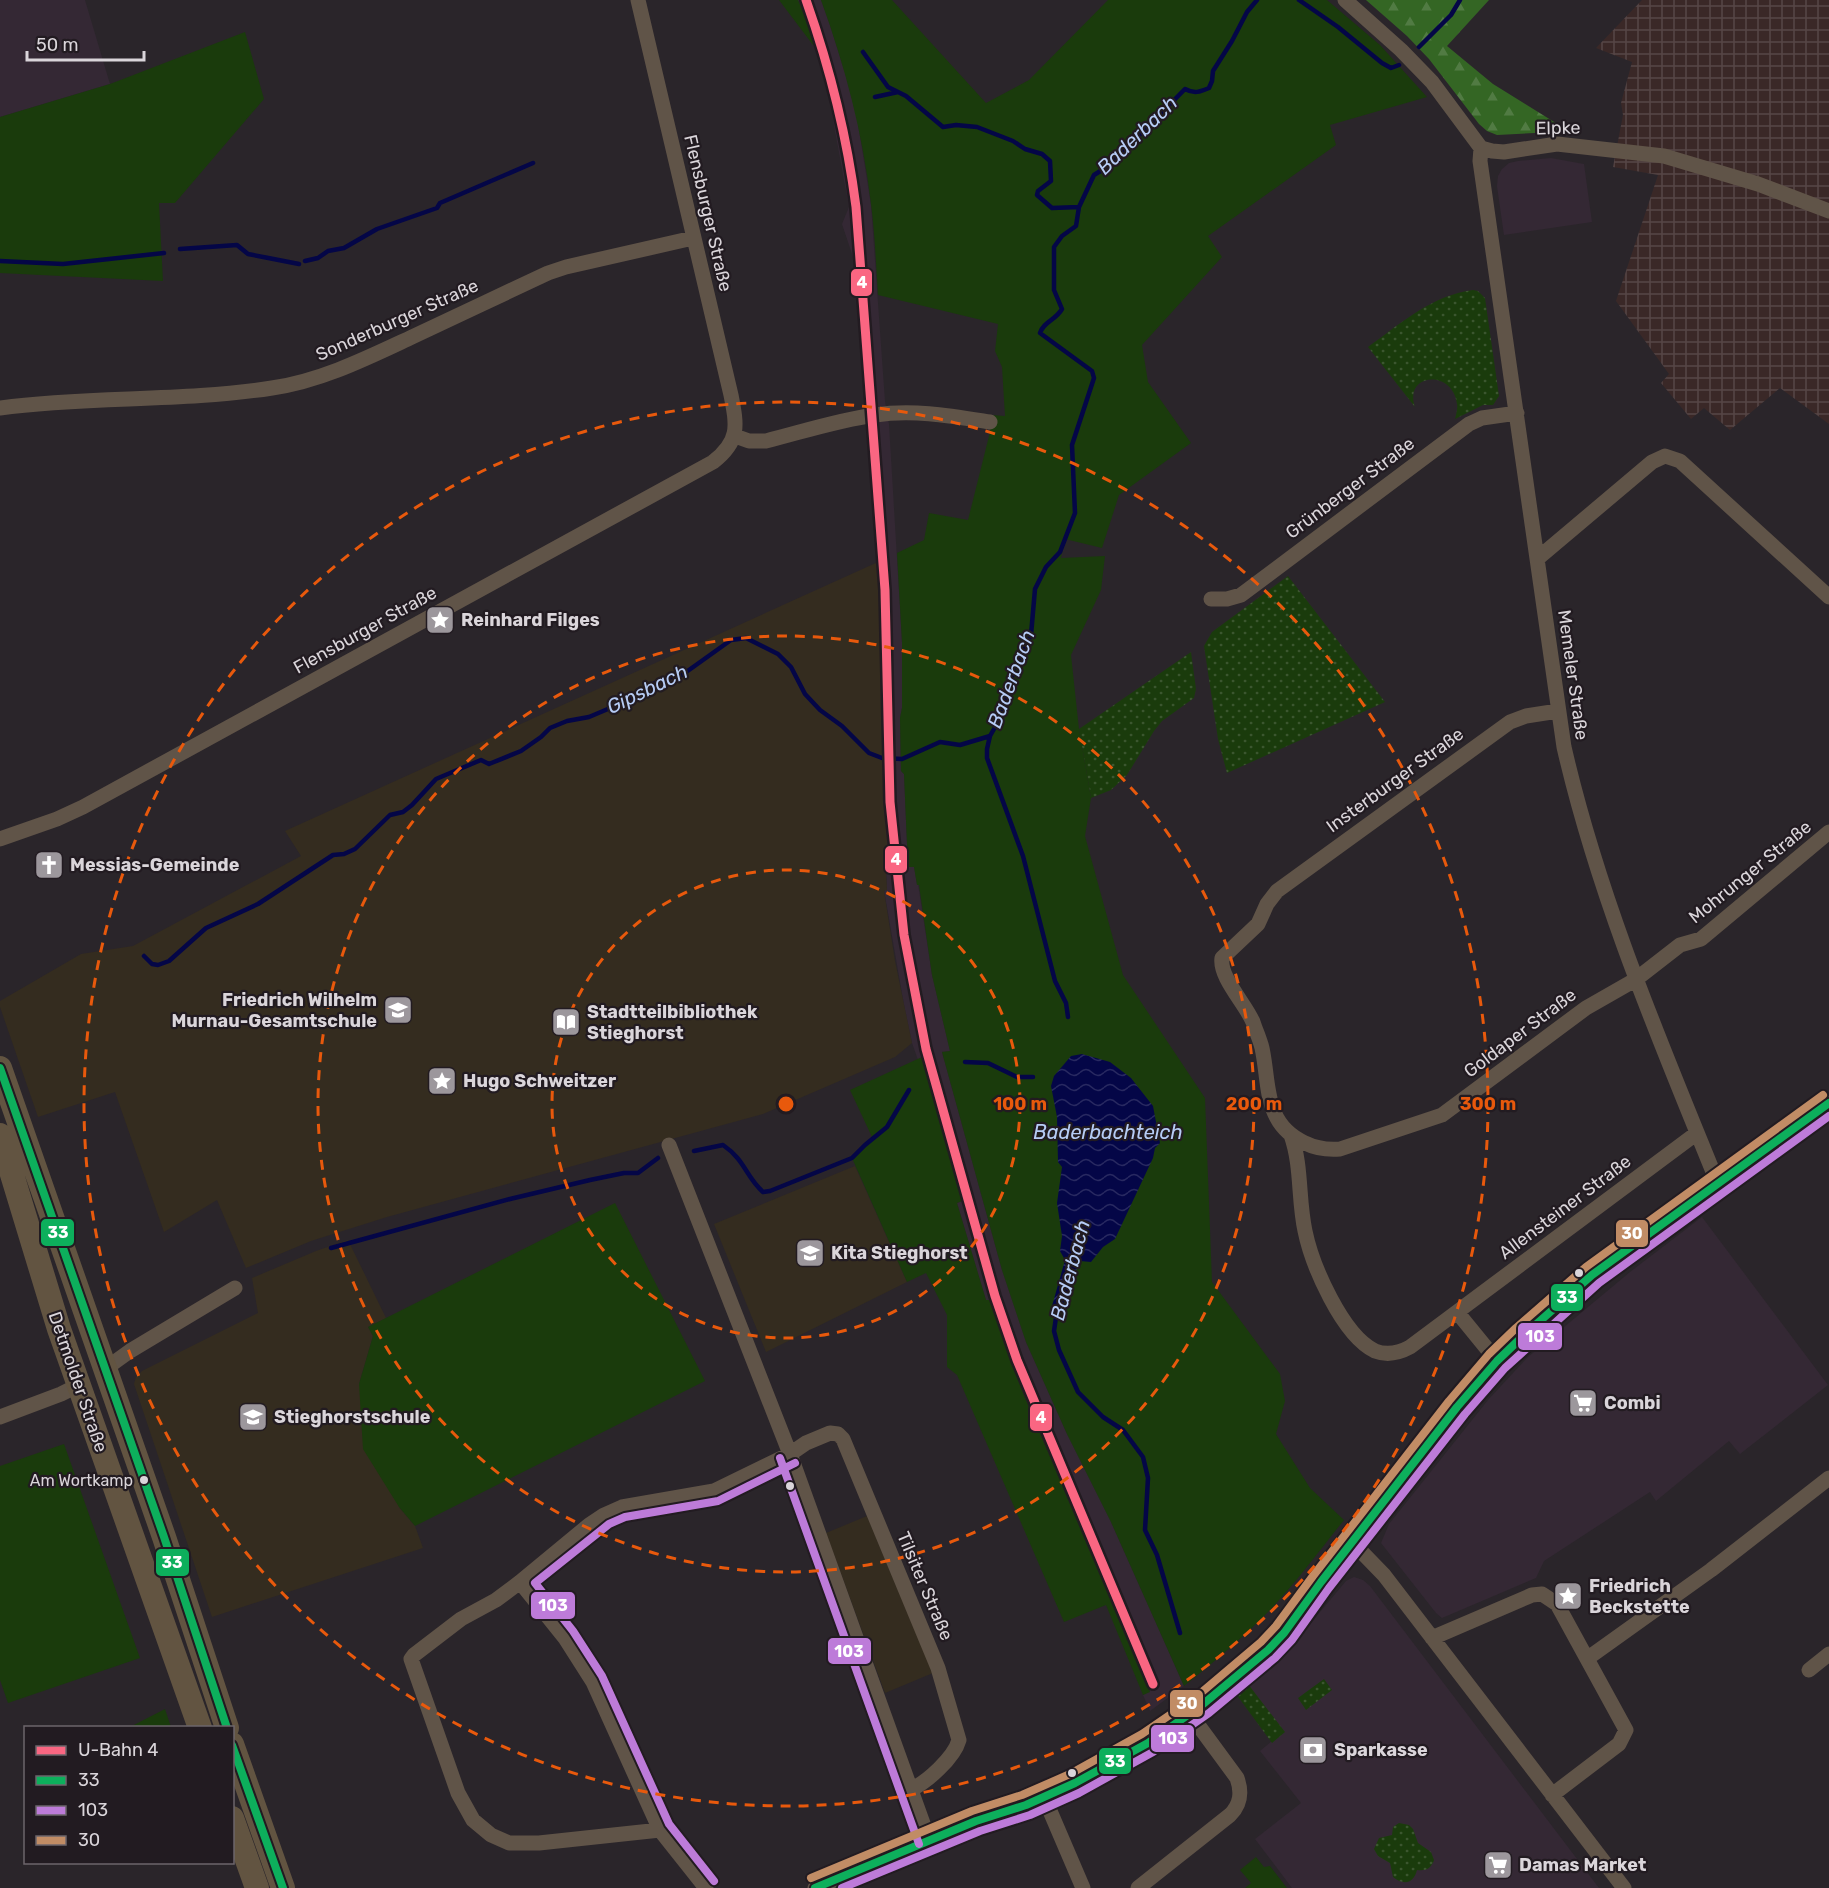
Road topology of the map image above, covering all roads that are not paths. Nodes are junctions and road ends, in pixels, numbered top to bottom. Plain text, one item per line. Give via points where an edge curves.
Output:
1 (638, 0) edge
2 (1345, 0) edge
3 (1481, 148) junction
4 (1829, 211) edge
5 (693, 238) junction
6 (0, 408) edge
7 (1516, 413) junction
8 (990, 422) dead end
9 (735, 436) junction
10 (1537, 559) junction
11 (1829, 597) edge
12 (1211, 599) dead end
13 (1558, 711) junction
14 (1829, 832) edge
15 (0, 839) edge
16 (1268, 904) joint
17 (1635, 980) junction
18 (0, 1068) edge
19 (1829, 1103) edge
20 (1697, 1133) junction
21 (0, 1135) edge
22 (1292, 1135) junction
23 (669, 1145) dead end
24 (1328, 1150) junction
25 (1300, 1183) junction
26 (1718, 1185) junction
27 (235, 1288) dead end
28 (1457, 1312) junction
29 (1497, 1361) junction
30 (105, 1369) junction
31 (79, 1385) junction
32 (0, 1417) edge
33 (790, 1454) junction
34 (1829, 1478) edge
35 (1352, 1542) junction
36 (520, 1582) junction
37 (1432, 1638) junction
38 (1829, 1654) edge
39 (1588, 1658) junction
40 (1809, 1670) dead end
41 (1190, 1714) junction
42 (199, 1726) edge
43 (226, 1726) edge
44 (234, 1750) edge
45 (910, 1790) junction
46 (1552, 1796) junction
47 (1044, 1797) junction
48 (234, 1824) edge
49 (660, 1830) junction
50 (929, 1840) junction
51 (257, 1888) edge
52 (283, 1888) edge
53 (706, 1888) edge
54 (815, 1888) edge
55 (1083, 1888) edge
56 (1138, 1888) edge
57 (1624, 1888) edge

1 - 5 street, Flensburger Straße
2 - 3 street via 1432,82
3 - 4 street, Elpke via 1504,152 1557,144 1664,156 1758,184
3 - 7 street, Memeler Straße
5 - 6 street, Sonderburger Straße via 548,273 313,379 273,388 174,398
5 - 9 street, Flensburger Straße via 731,395
7 - 10 street, Memeler Straße
7 - 12 street, Grünberger Straße via 1469,424 1241,595
8 - 9 street via 899,413 872,415 766,441
9 - 15 street, Flensburger Straße via 722,454 704,466 84,807
10 - 11 street via 1652,462 1665,456 1680,461
10 - 13 street, Memeler Straße
13 - 16 street, Insterburger Straße via 1526,716 1496,730 1277,891
13 - 17 street, Memeler Straße via 1587,840
14 - 17 street, Mohrunger Straße via 1701,939 1680,945
16 - 22 street, Allensteiner Straße via 1258,924 1226,953 1221,965 1249,1014 1262,1048 1269,1101 1280,1123
17 - 20 street, Memeler Straße
17 - 24 street, Goldaper Straße via 1586,1008 1442,1115
18 - 30 main road, Detmolder Straße
19 - 26 street
20 - 26 street, Memeler Straße
20 - 28 street, Allensteiner Straße
21 - 31 main road, Detmolder Straße
22 - 24 street, Allensteiner Straße
22 - 25 street, Allensteiner Straße
23 - 33 street
24 - 25 street via 1307,1167
25 - 28 street, Allensteiner Straße via 1304,1230 1317,1270 1338,1310 1368,1347 1377,1352 1397,1353
26 - 29 street via 1570,1293
27 - 30 street
28 - 29 street
29 - 35 street
30 - 31 main road
30 - 43 main road, Detmolder Straße
31 - 32 street
31 - 42 main road, Detmolder Straße
33 - 36 street via 714,1491 622,1507 604,1515
33 - 45 street
33 - 45 street, Tilsiter Straße via 830,1433 843,1439 938,1668 959,1740 922,1785
34 - 39 street via 1711,1570
35 - 37 street via 1373,1561
35 - 41 street via 1284,1633 1245,1671
36 - 49 street via 565,1638 593,1682
36 - 49 street via 461,1619 411,1659 458,1793 473,1820 509,1843
37 - 39 street via 1526,1597 1542,1594 1557,1604
37 - 46 street
38 - 40 street
39 - 46 street via 1626,1730 1618,1744
41 - 47 street via 1126,1757
41 - 56 street via 1238,1778 1239,1804
44 - 52 main road
45 - 50 street
46 - 57 street
47 - 50 street
47 - 55 street
48 - 51 main road
49 - 53 street
50 - 54 street

